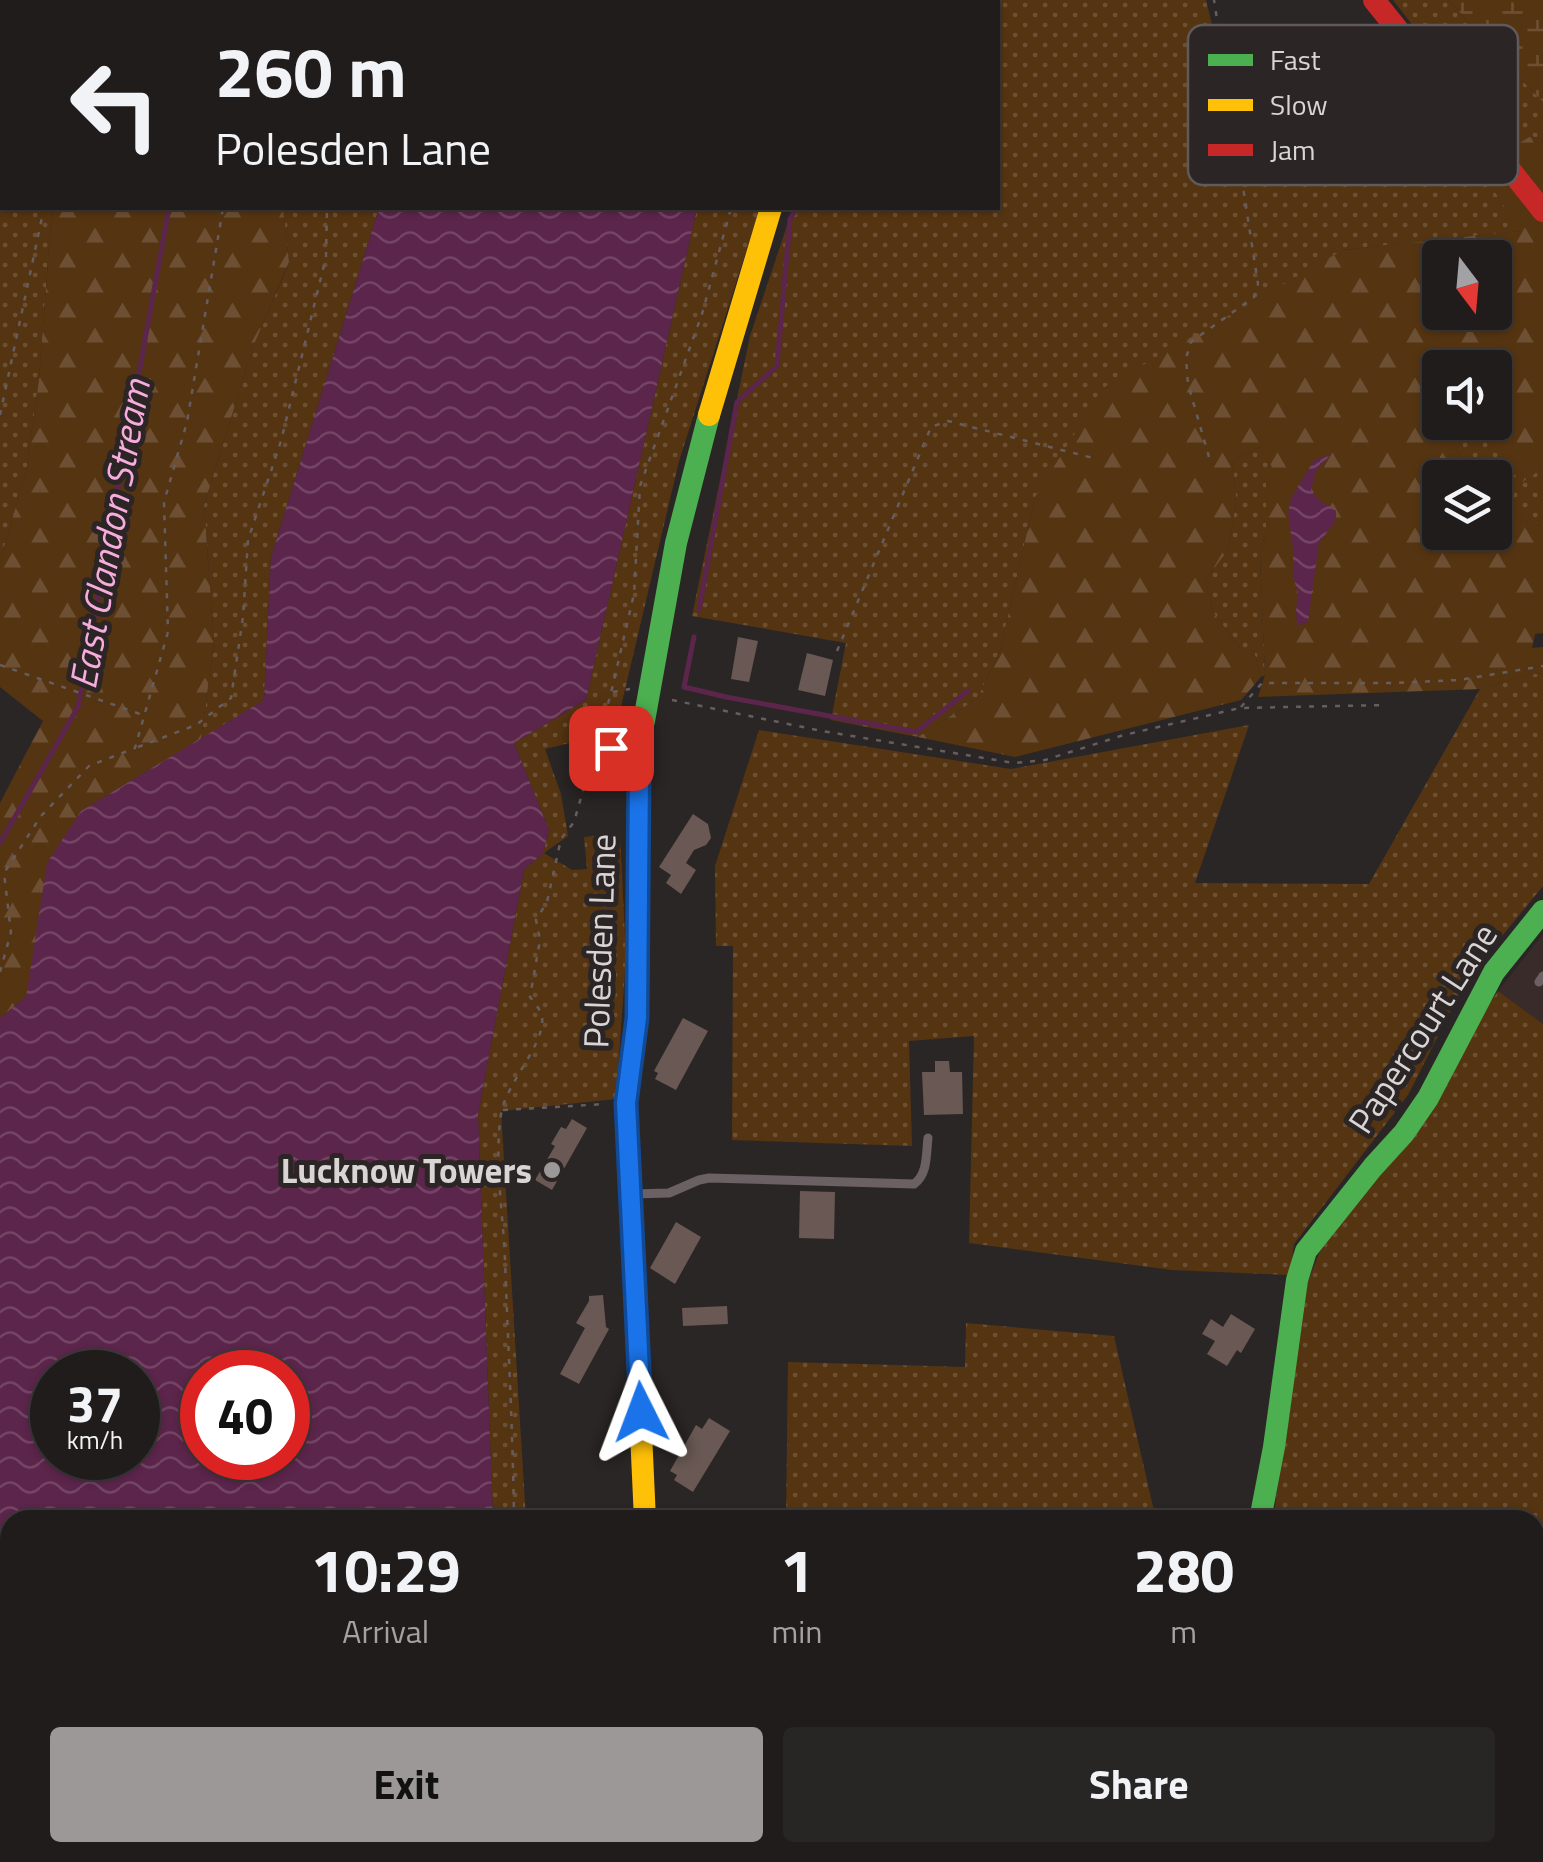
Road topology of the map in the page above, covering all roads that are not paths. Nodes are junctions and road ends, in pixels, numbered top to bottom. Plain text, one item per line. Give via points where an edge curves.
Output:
1 (1374, 0) edge
2 (1394, 25) edge
3 (1518, 180) edge
4 (770, 210) edge
5 (1543, 211) edge
6 (1543, 911) edge
7 (928, 1138) dead end
8 (630, 1194) junction
9 (646, 1510) edge
10 (1262, 1510) edge

1 - 2 street
3 - 5 street
4 - 8 street, Polesden Lane via 681,524 644,721 620,744 636,754 639,768 637,1018 626,1103
6 - 10 street, Papercourt Lane via 1494,972 1404,1133 1306,1250
7 - 8 lane via 924,1172 914,1184 709,1178 669,1194
8 - 9 street, Polesden Lane

